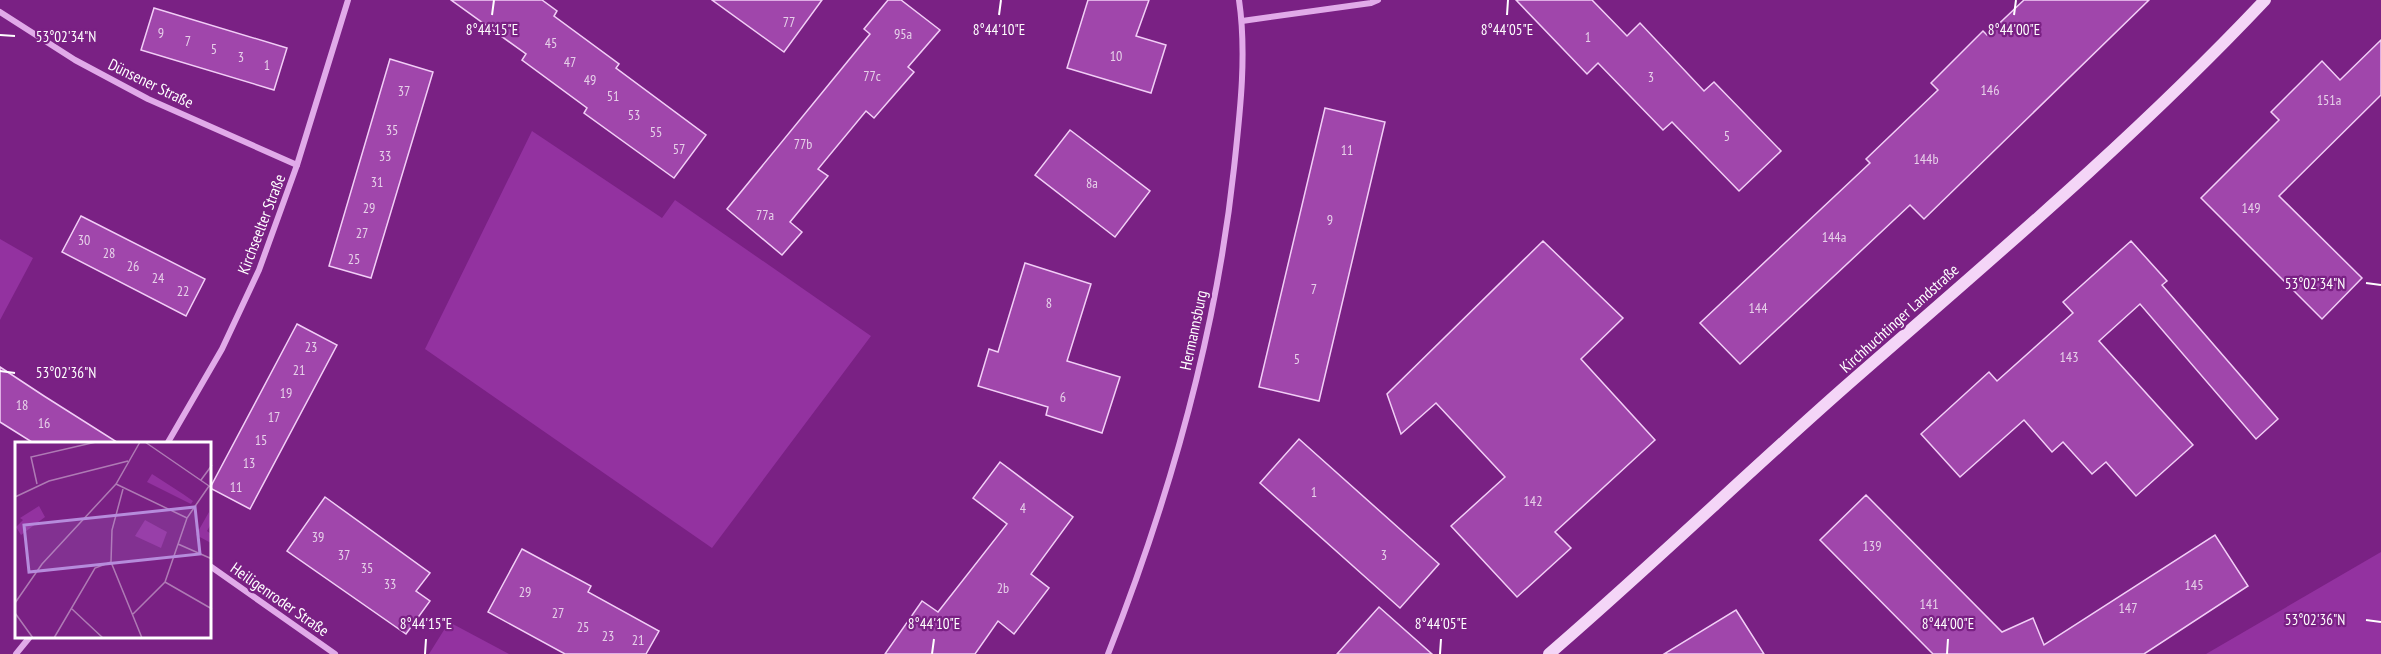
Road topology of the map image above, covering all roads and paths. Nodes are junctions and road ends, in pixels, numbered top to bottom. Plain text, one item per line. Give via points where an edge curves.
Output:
1 (348, 0) edge
2 (1239, 0) edge
3 (1378, 0) edge
4 (2265, 0) edge
5 (0, 12) edge
6 (1242, 21) junction
7 (297, 165) junction
8 (168, 442) edge
9 (212, 567) edge
10 (28, 639) edge
11 (16, 654) edge
12 (335, 654) edge
13 (1108, 654) edge
14 (1549, 654) edge

1 - 7 street, Kirchseelter Straße
2 - 6 street, Hermannsburg
3 - 6 street
4 - 14 main road, Kirchhuchtinger Landstraße via 2187,82
5 - 7 street, Dünsener Straße via 75,60 148,99
6 - 13 street, Hermannsburg via 1239,126 1227,229 1206,343 1167,491
7 - 8 street, Kirchseelter Straße via 259,270 222,349
9 - 12 street, Heiligenroder Straße
10 - 11 street

